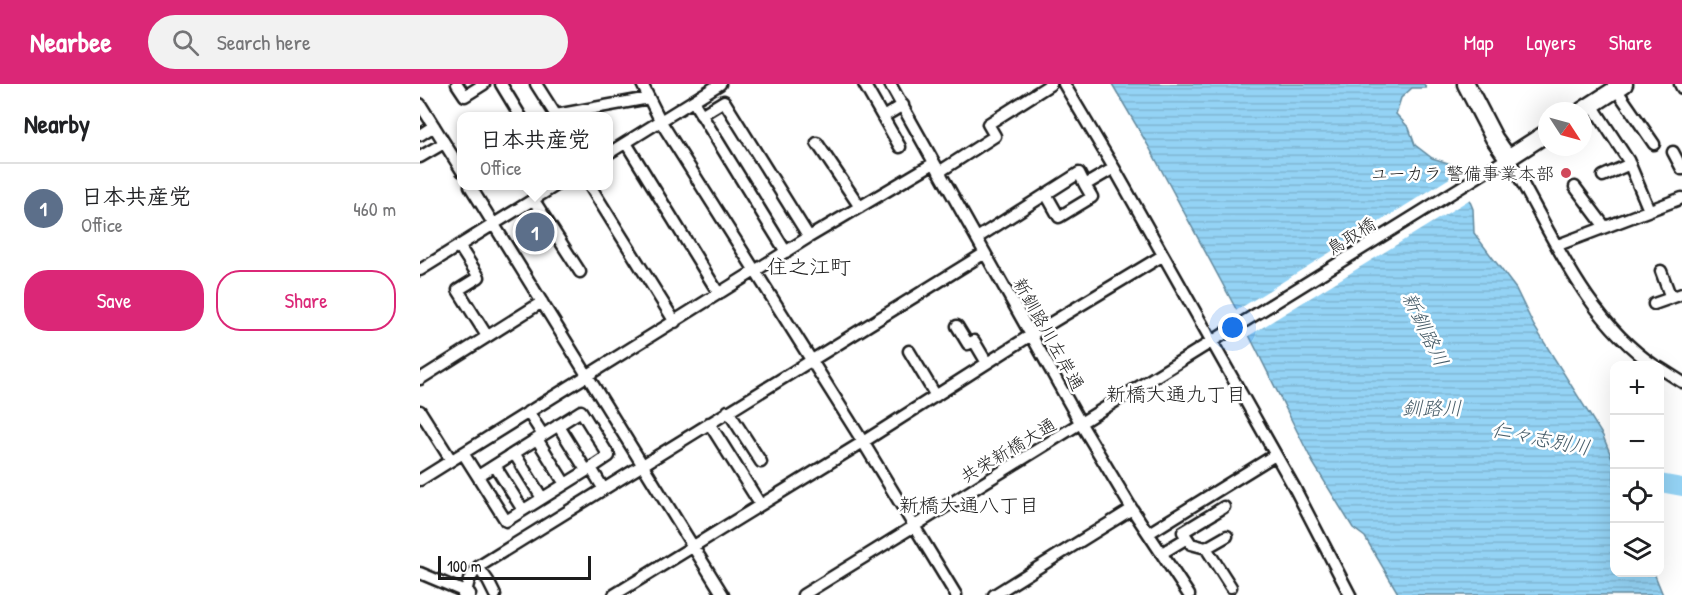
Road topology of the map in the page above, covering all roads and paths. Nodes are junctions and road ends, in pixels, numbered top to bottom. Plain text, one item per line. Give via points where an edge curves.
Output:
1 (457, 84) edge
2 (484, 84) edge
3 (501, 84) edge
4 (536, 84) edge
5 (642, 84) edge
6 (720, 84) edge
7 (864, 84) edge
8 (890, 84) edge
9 (1051, 84) edge
10 (1064, 84) edge
11 (1466, 84) edge
12 (1620, 86) edge
13 (649, 98) junction
14 (693, 101) junction
15 (420, 104) edge
16 (903, 105) junction
17 (1592, 105) edge
18 (518, 112) edge
19 (554, 112) edge
20 (577, 112) edge
21 (701, 115) junction
22 (1592, 115) edge
23 (883, 117) junction
24 (661, 122) junction
25 (434, 126) junction
26 (420, 135) edge
27 (1538, 140) edge
28 (626, 142) junction
29 (444, 143) junction
30 (817, 143) dead end
31 (1654, 144) dead end
32 (900, 147) dead end
33 (613, 150) edge
34 (1672, 152) dead end
35 (420, 157) edge
36 (1508, 158) junction
37 (457, 163) edge
38 (1630, 164) junction
39 (936, 167) junction
40 (1114, 168) junction
41 (1682, 169) edge
42 (1603, 176) dead end
43 (1085, 185) junction
44 (1575, 187) dead end
45 (473, 190) edge
46 (548, 190) edge
47 (592, 190) edge
48 (1046, 194) junction
49 (1682, 198) edge
50 (533, 199) junction
51 (860, 207) junction
52 (1649, 210) junction
53 (494, 224) junction
54 (1605, 227) junction
55 (809, 237) junction
56 (977, 238) junction
57 (1558, 245) junction
58 (459, 246) junction
59 (786, 252) junction
60 (985, 253) junction
61 (1162, 256) junction
62 (420, 270) edge
63 (755, 271) junction
64 (1662, 271) dead end
65 (580, 272) dead end
66 (718, 294) junction
67 (1676, 296) edge
68 (542, 302) junction
69 (1654, 304) dead end
70 (675, 322) junction
71 (957, 326) dead end
72 (1229, 332) joint
73 (1031, 335) junction
74 (487, 336) junction
75 (1211, 342) junction
76 (909, 351) dead end
77 (812, 360) junction
78 (1648, 361) edge
79 (987, 363) junction
80 (1664, 371) edge
81 (587, 375) junction
82 (420, 379) edge
83 (1682, 382) edge
84 (936, 396) junction
85 (420, 411) edge
86 (728, 411) junction
87 (528, 412) junction
88 (709, 423) junction
89 (1081, 424) junction
90 (558, 426) junction
91 (540, 437) junction
92 (863, 442) junction
93 (463, 453) junction
94 (514, 453) junction
95 (1275, 455) junction
96 (451, 460) junction
97 (761, 462) dead end
98 (642, 464) junction
99 (495, 466) junction
100 (589, 469) junction
101 (478, 476) junction
102 (420, 480) edge
103 (565, 484) junction
104 (603, 488) junction
105 (542, 498) junction
106 (760, 504) junction
107 (1224, 507) dead end
108 (1132, 509) junction
109 (523, 510) junction
110 (914, 526) junction
111 (1149, 534) junction
112 (1227, 536) dead end
113 (1187, 538) junction
114 (692, 546) junction
115 (1206, 548) junction
116 (1162, 553) junction
117 (478, 567) junction
118 (420, 573) edge
119 (1231, 587) dead end
120 (468, 594) edge
121 (495, 595) edge
122 (614, 595) edge
123 (723, 595) edge
124 (803, 595) edge
125 (956, 595) edge
126 (994, 595) edge
127 (1189, 595) edge
128 (1350, 595) edge

1 - 2 street via 465,96
3 - 18 street
4 - 19 street
5 - 13 street
6 - 14 street
7 - 23 street
8 - 16 street, 新釧路川左岸通
9 - 39 street via 988,124 995,136
10 - 40 street
11 - 36 highway
12 - 17 highway
12 - 31 street
13 - 20 street
13 - 24 street
14 - 21 street
14 - 24 street
15 - 25 street
16 - 23 street
16 - 39 street, 新釧路川左岸通
21 - 55 street via 724,101
21 - 59 street
22 - 38 street
23 - 32 street
24 - 28 street
24 - 63 street
25 - 26 street
25 - 29 street
27 - 36 highway
28 - 33 street
28 - 66 street
29 - 35 street
29 - 37 street
30 - 51 street
34 - 41 street
36 - 57 street
36 - 72 street, 鳥取橋
38 - 42 street
38 - 52 street
39 - 51 street
39 - 56 street, 新釧路川左岸通
40 - 43 street
40 - 61 street
43 - 48 street via 1079,173
43 - 48 street via 1092,197 1059,217
44 - 54 street
45 - 53 street
46 - 50 street
47 - 70 street
48 - 56 street
49 - 52 street
50 - 53 street
50 - 65 street
51 - 55 street
52 - 54 street
53 - 58 street
53 - 68 street
54 - 57 street
55 - 59 street
56 - 60 street, 新釧路川左岸通
57 - 78 street via 1596,309
58 - 62 street
58 - 74 street via 479,277 458,290
59 - 63 street
60 - 73 street, 新釧路川左岸通
60 - 77 street
61 - 73 street
61 - 75 street
63 - 66 street
63 - 77 street
64 - 67 street
66 - 70 street
67 - 69 street
68 - 74 street
68 - 81 street
70 - 81 street
71 - 79 street via 968,344 974,341
72 - 75 street, 共栄新橋大通
73 - 79 street
73 - 89 street, 新釧路川左岸通
74 - 82 street
75 - 89 street, 共栄新橋大通
75 - 95 street
76 - 84 street
77 - 86 street
77 - 92 street
79 - 84 street
80 - 83 street
81 - 87 street
81 - 98 street
84 - 92 street
85 - 96 street
86 - 88 street
86 - 97 street
87 - 91 street
87 - 93 street
88 - 98 street
88 - 106 street
89 - 108 street, 新釧路川左岸通
89 - 110 street, 共栄新橋大通
90 - 91 street
90 - 100 street
90 - 100 street via 581,411 609,456
91 - 94 street
91 - 103 street
92 - 106 street
92 - 110 street
93 - 96 street
93 - 101 street
94 - 99 street
94 - 105 street
95 - 111 street
95 - 128 street
96 - 102 street
98 - 104 street
98 - 114 street
99 - 101 street
99 - 109 street
100 - 103 street
100 - 104 street
101 - 109 street via 506,521
103 - 105 street
104 - 117 street
105 - 109 street
106 - 114 street
107 - 113 street via 1183,532
108 - 111 street, 新釧路川左岸通
108 - 126 street
110 - 124 street, 共栄新橋大通
110 - 125 street
111 - 116 street, 新釧路川左岸通
112 - 115 street
113 - 115 street via 1191,544
113 - 116 street
114 - 122 street
114 - 123 street
115 - 119 street
116 - 127 street, 新釧路川左岸通
117 - 120 street via 469,580
117 - 121 street
118 - 120 street

